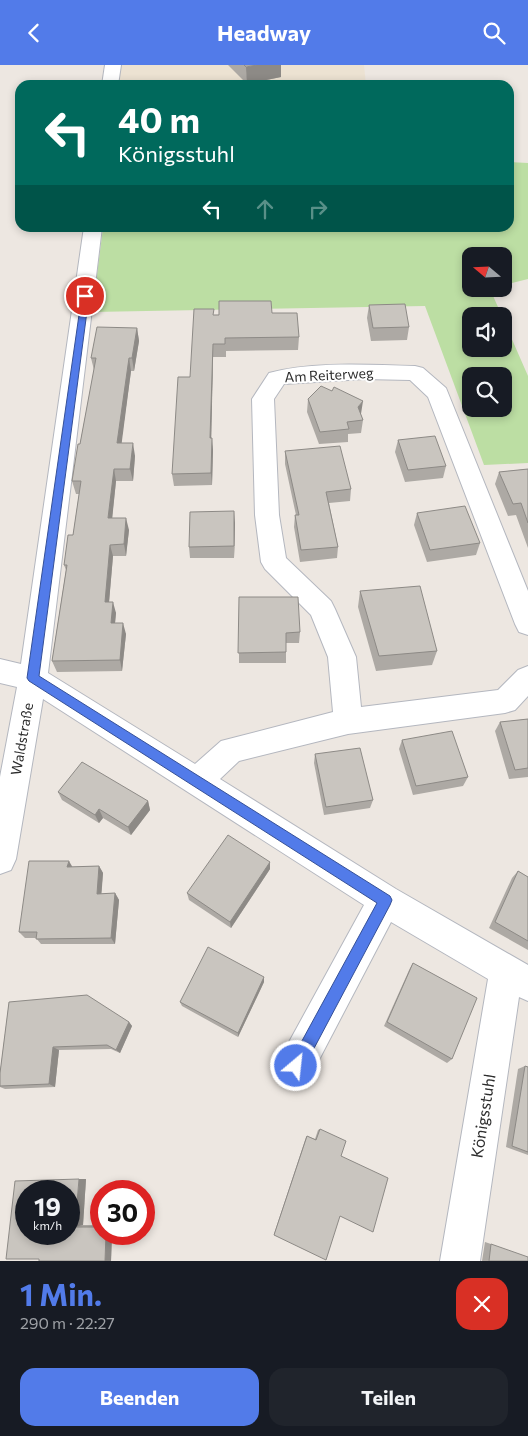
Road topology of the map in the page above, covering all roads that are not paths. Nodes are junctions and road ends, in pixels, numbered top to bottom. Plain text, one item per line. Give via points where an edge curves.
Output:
1 (113, 65) edge
2 (111, 80) edge
3 (92, 232) edge
4 (528, 624) edge
5 (0, 671) edge
6 (33, 678) junction
7 (528, 678) edge
8 (348, 721) junction
9 (197, 781) junction
10 (1, 849) edge
11 (385, 900) junction
12 (517, 977) edge
13 (296, 1066) dead end
14 (460, 1261) edge

1 - 2 street
3 - 6 street, Waldstraße
4 - 8 street, Am Reiterweg via 438,393 415,373 364,372 277,378 263,399 267,515 274,561 322,609 342,657
5 - 6 street
6 - 9 street, Königsstuhl
6 - 10 street, Waldstraße
7 - 8 street via 505,701
8 - 9 street via 231,750
9 - 11 street, Königsstuhl
11 - 12 street, Königsstuhl
11 - 13 street
12 - 14 street, Königsstuhl

